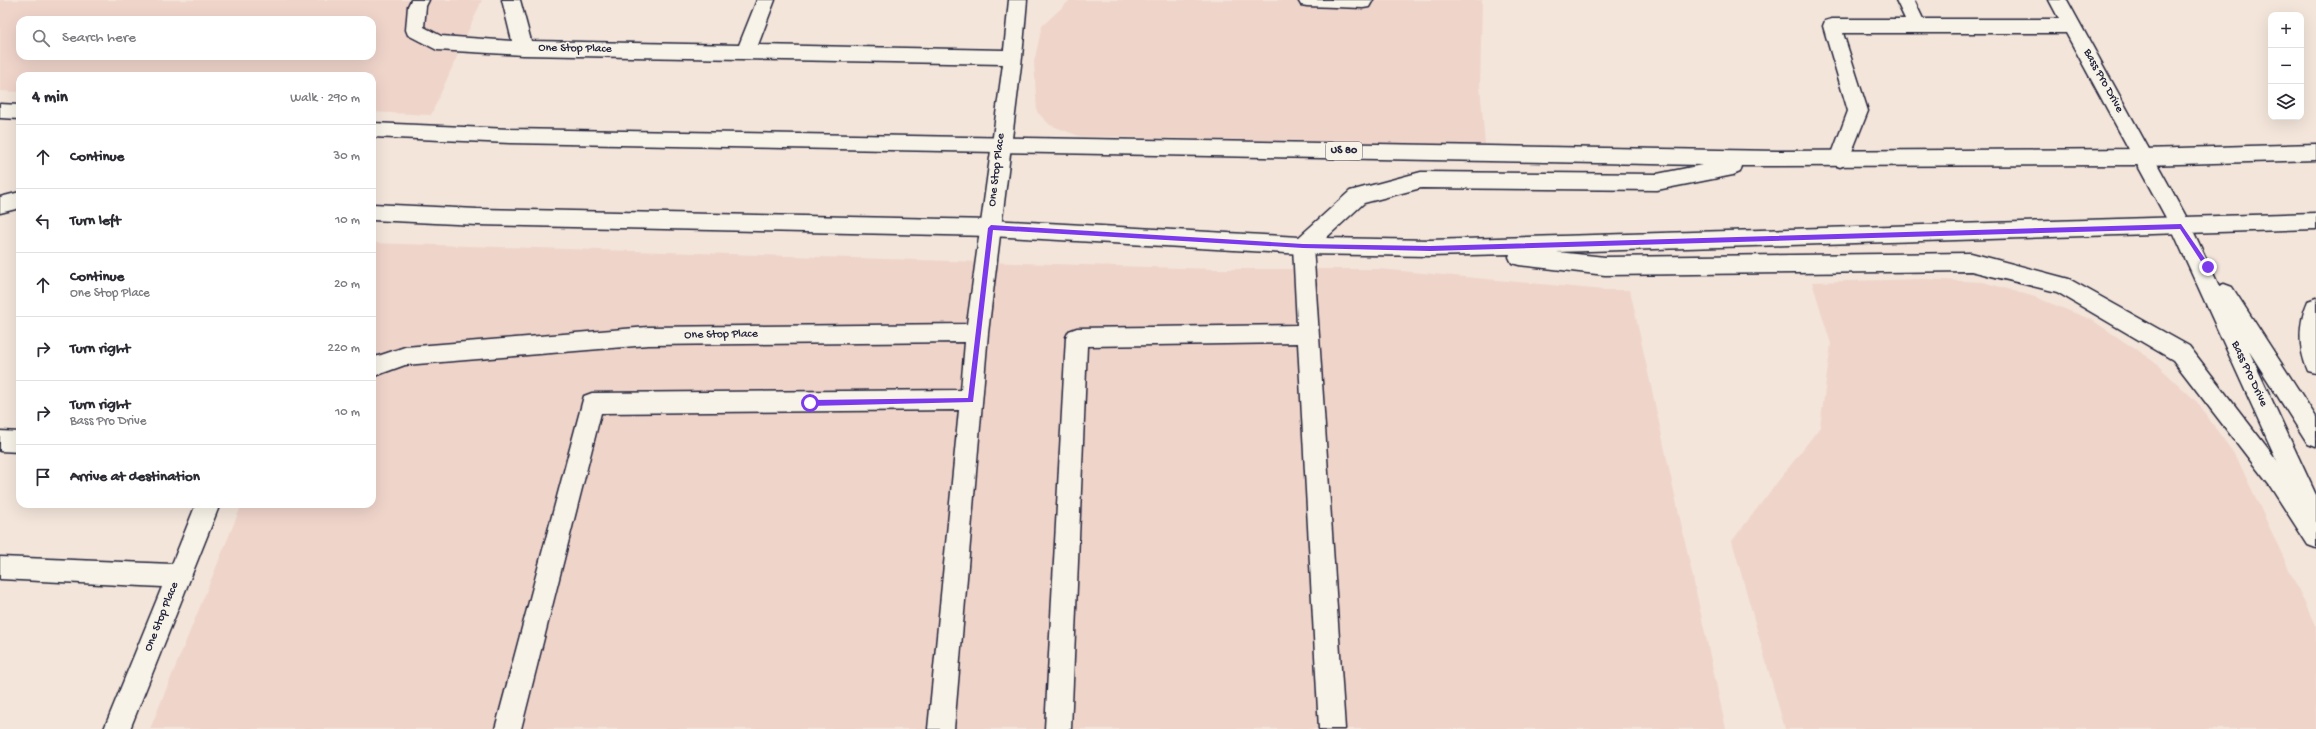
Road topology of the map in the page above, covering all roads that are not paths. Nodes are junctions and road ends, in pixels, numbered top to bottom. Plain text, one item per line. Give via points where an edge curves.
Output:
1 (420, 0) edge
2 (511, 0) edge
3 (766, 0) edge
4 (1018, 0) edge
5 (1307, 0) edge
6 (1364, 0) edge
7 (1905, 0) edge
8 (2058, 0) edge
9 (1917, 26) junction
10 (2072, 26) junction
11 (523, 48) junction
12 (746, 52) junction
13 (1013, 57) junction
14 (376, 130) edge
15 (1000, 146) junction
16 (2316, 152) edge
17 (2144, 157) junction
18 (1840, 158) junction
19 (1777, 159) junction
20 (0, 190) edge
21 (16, 192) edge
22 (16, 201) edge
23 (0, 205) edge
24 (376, 212) edge
25 (2316, 221) edge
26 (2181, 226) junction
27 (991, 228) junction
28 (1303, 246) junction
29 (1430, 248) junction
30 (2316, 307) edge
31 (977, 333) junction
32 (1309, 334) junction
33 (2316, 364) edge
34 (376, 367) edge
35 (971, 400) junction
36 (2316, 437) edge
37 (0, 441) edge
38 (16, 442) edge
39 (206, 508) edge
40 (2316, 521) edge
41 (2316, 537) edge
42 (0, 568) edge
43 (179, 576) junction
44 (117, 729) edge
45 (508, 729) edge
46 (941, 729) edge
47 (1058, 729) edge
48 (1332, 729) edge

1 - 11 main road, One Stop Place via 415,30 437,43
2 - 11 main road
3 - 12 main road
4 - 13 main road
5 - 6 main road
7 - 9 main road
8 - 10 main road, Bass Pro Drive
9 - 10 main road
9 - 18 main road via 1832,26 1858,111
10 - 17 main road, Bass Pro Drive
11 - 12 main road, One Stop Place
12 - 13 main road, One Stop Place
13 - 15 main road, One Stop Place
14 - 15 main road, US 80 via 510,136
15 - 19 main road, US 80
15 - 27 main road, One Stop Place
16 - 17 main road, US 80
17 - 18 main road, US 80
17 - 26 main road, Bass Pro Drive
18 - 19 main road, US 80
19 - 28 main road via 1657,182 1421,180 1357,197
20 - 21 main road
22 - 23 main road
24 - 27 main road via 477,217
25 - 26 main road
26 - 29 main road
26 - 36 main road, Bass Pro Drive
26 - 40 main road, Bass Pro Drive
27 - 28 main road
27 - 31 main road, One Stop Place
28 - 29 main road
28 - 32 main road
29 - 41 main road via 1605,266 1971,262 2062,286 2181,353 2278,479
30 - 33 main road via 2313,314 2312,353
31 - 34 main road, One Stop Place via 648,336 405,356
31 - 35 main road
32 - 47 main road via 1076,337
32 - 48 main road
35 - 45 main road via 592,403
35 - 46 main road
37 - 38 main road
39 - 43 main road, One Stop Place
42 - 43 main road
43 - 44 main road, One Stop Place

